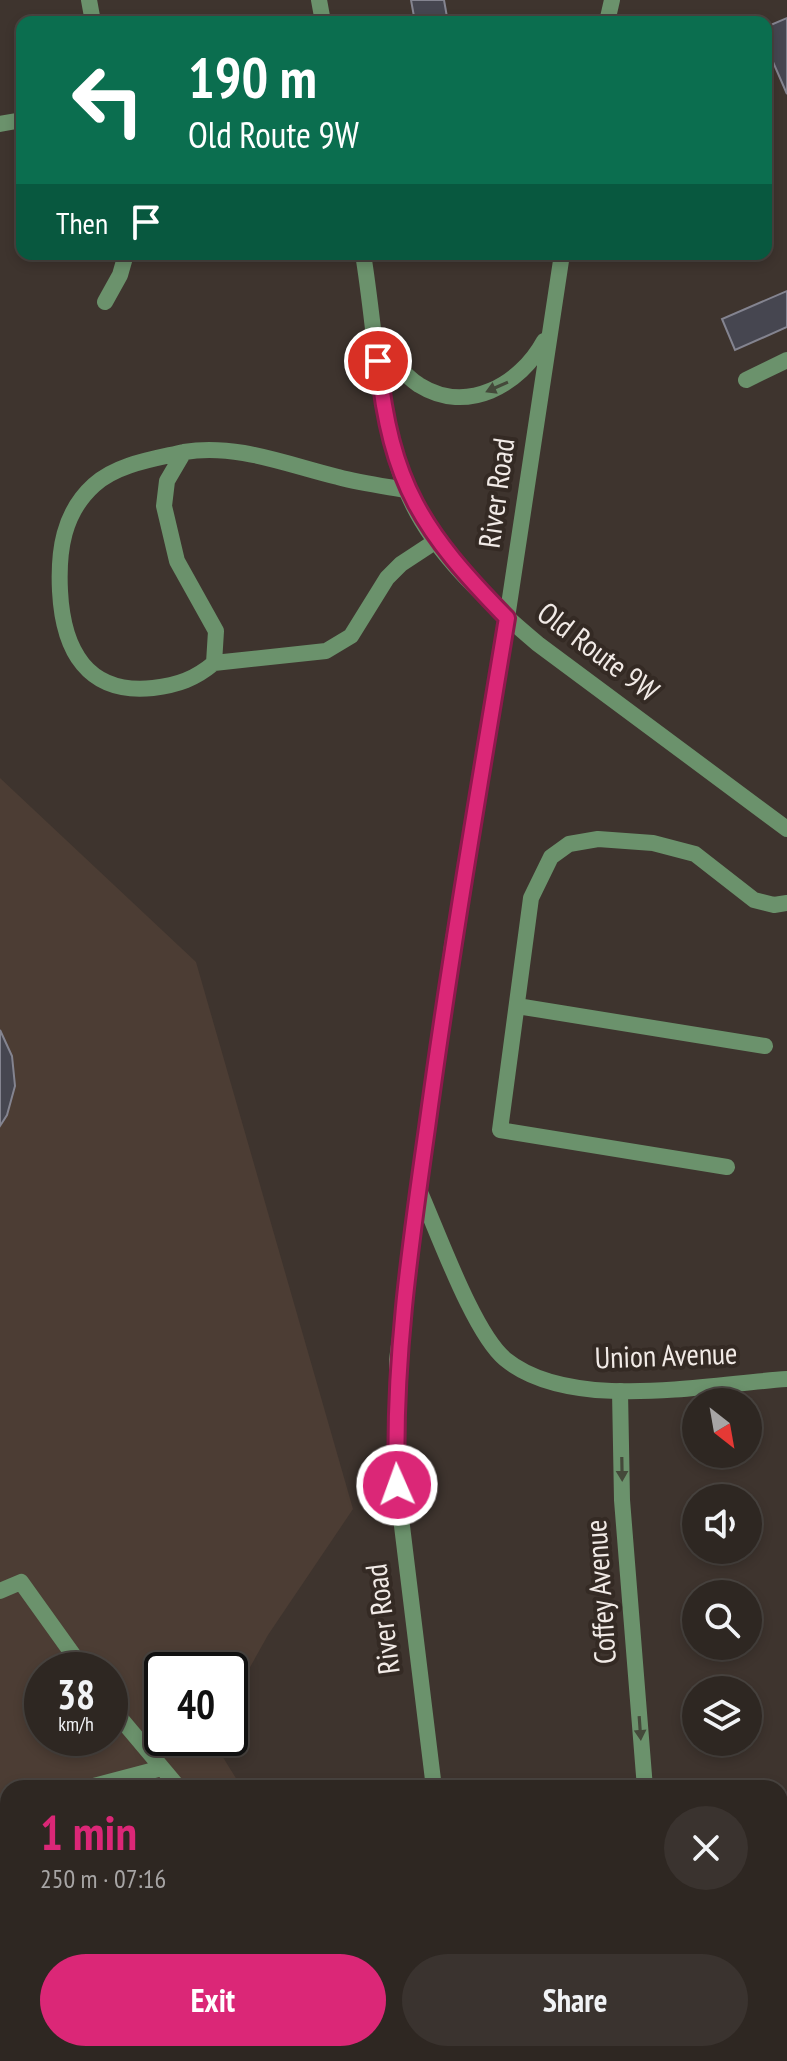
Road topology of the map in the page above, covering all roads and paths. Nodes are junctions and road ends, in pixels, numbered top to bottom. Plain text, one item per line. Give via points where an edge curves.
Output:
1 (123, 260) edge
2 (364, 260) edge
3 (561, 260) edge
4 (105, 302) dead end
5 (548, 332) junction
6 (375, 334) junction
7 (787, 360) edge
8 (746, 380) dead end
9 (184, 452) junction
10 (406, 490) junction
11 (436, 541) junction
12 (507, 618) junction
13 (214, 663) junction
14 (787, 829) edge
15 (787, 903) edge
16 (517, 1006) junction
17 (765, 1046) dead end
18 (727, 1167) dead end
19 (418, 1189) junction
20 (787, 1379) edge
21 (620, 1391) junction
22 (0, 1591) edge
23 (71, 1652) edge
24 (128, 1727) edge
25 (162, 1768) junction
26 (116, 1780) edge
27 (172, 1780) edge
28 (433, 1780) edge
29 (644, 1780) edge

1 - 4 street
2 - 6 street, Old Route 9W
3 - 5 street, River Road
5 -> 6 street via 520,375 501,388 459,397 421,386 394,362
5 - 12 street, River Road
6 - 10 street, Old Route 9W via 388,430
7 - 8 street
9 - 10 street via 238,452
9 - 13 street via 167,481 164,506 177,561 216,631
9 - 13 street via 132,464 95,484 72,509 58,560 65,637 75,657 93,674 108,685 134,690 172,686 198,677
10 - 11 street, Old Route 9W
11 - 12 street, Old Route 9W
11 - 13 street via 387,578 351,636 326,651
12 - 14 street, Old Route 9W
12 - 19 street, River Road
15 - 16 street via 754,900 695,854 653,843 598,839 569,844 551,857 531,898
16 - 17 street
16 - 18 street via 500,1130
19 - 21 street, Union Avenue via 482,1329 505,1359 545,1380
19 - 28 street, River Road via 397,1360 395,1425 402,1545
20 - 21 street, Union Avenue
21 -> 29 street, Coffey Avenue via 622,1500
22 - 23 street via 21,1582
24 - 25 street
25 - 26 street
25 - 27 street

